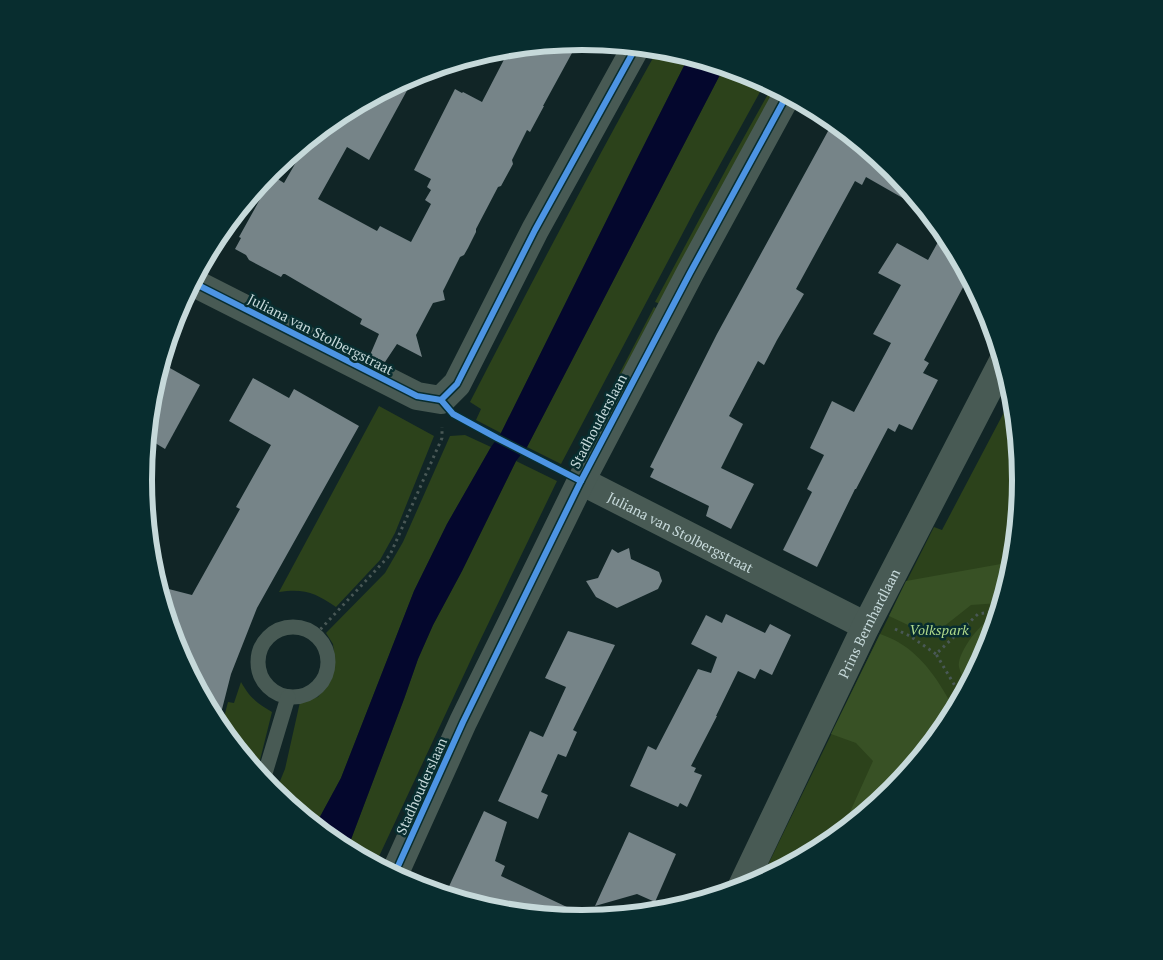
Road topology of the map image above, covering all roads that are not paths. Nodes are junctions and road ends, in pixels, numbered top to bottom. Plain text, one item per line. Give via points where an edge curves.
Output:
1 (632, 53) edge
2 (784, 101) edge
3 (198, 285) edge
4 (998, 372) edge
5 (581, 481) junction
6 (866, 626) junction
7 (288, 697) junction
8 (265, 772) edge
9 (397, 869) edge
10 (746, 877) edge

1 - 3 street, Juliana van Stolbergstraat via 535,230 457,384 441,400 417,396
2 - 5 street, Stadhouderslaan
4 - 6 street, Prins Bernhardlaan
5 - 6 street, Juliana van Stolbergstraat
5 - 9 street, Stadhouderslaan via 463,722
6 - 10 street, Prins Bernhardlaan
7 - 7 lane via 275,693 265,684 259,671 258,657 262,644 271,633 284,627 298,626 323,641 328,667 324,680 314,690 302,696
7 - 8 lane

